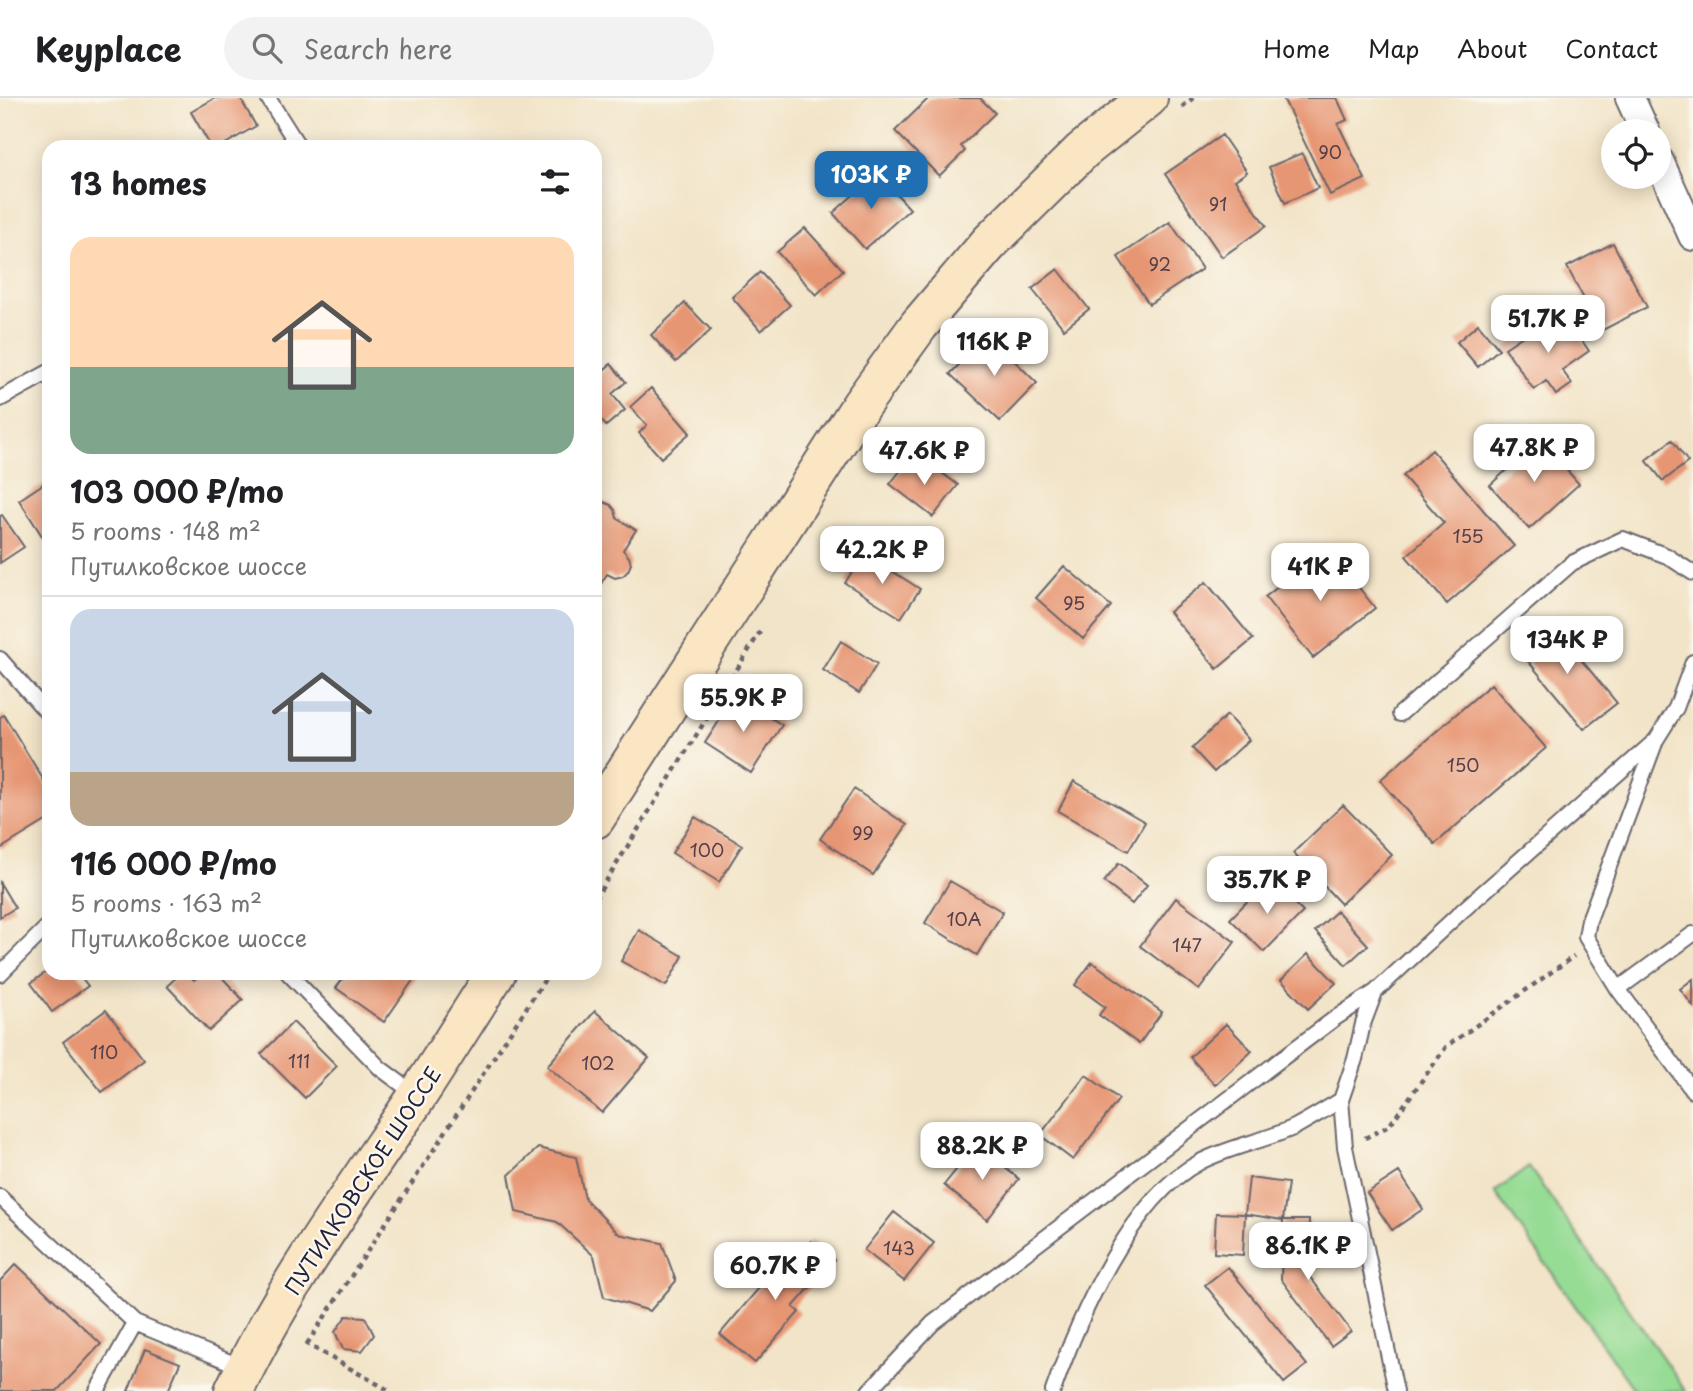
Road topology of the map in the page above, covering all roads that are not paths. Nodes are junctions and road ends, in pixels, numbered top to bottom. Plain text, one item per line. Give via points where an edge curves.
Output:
1 (268, 98) edge
2 (1630, 98) edge
3 (1161, 105) edge
4 (1640, 119) edge
5 (295, 140) edge
6 (1671, 187) edge
7 (1693, 236) edge
8 (42, 376) edge
9 (0, 399) edge
10 (1693, 573) edge
11 (0, 659) edge
12 (1693, 662) edge
13 (42, 707) edge
14 (1400, 714) dead end
15 (1656, 740) junction
16 (602, 808) edge
17 (42, 932) edge
18 (1693, 934) edge
19 (20, 954) junction
20 (0, 960) edge
21 (0, 974) edge
22 (295, 980) edge
23 (492, 980) edge
24 (1618, 989) junction
25 (1375, 992) junction
26 (1693, 1091) edge
27 (417, 1096) junction
28 (1341, 1100) junction
29 (1, 1201) edge
30 (135, 1323) junction
31 (240, 1380) edge
32 (97, 1391) edge
33 (869, 1391) edge
34 (1053, 1391) edge
35 (1395, 1391) edge

1 - 5 lane
2 - 4 street
3 - 16 main road via 1082,152 999,233 919,325 861,405
6 - 7 street
8 - 9 lane
10 - 14 lane via 1667,556 1623,539 1572,563
11 - 13 lane
12 - 15 lane via 1676,708
15 - 24 lane via 1586,937
15 - 25 lane
17 - 19 lane
18 - 24 lane
19 - 20 lane
19 - 21 lane
22 - 27 lane via 380,1069
23 - 27 main road, ПУТИЛКОВСКОЕ ШОССЕ
24 - 26 lane
25 - 28 lane
25 - 33 lane via 1334,1018 933,1323
27 - 31 main road, ПУТИЛКОВСКОЕ ШОССЕ via 334,1218
28 - 34 lane via 1295,1127 1199,1162 1165,1188 1119,1245 1070,1343
28 - 35 lane via 1345,1147
29 - 30 lane
30 - 31 lane
30 - 32 lane

